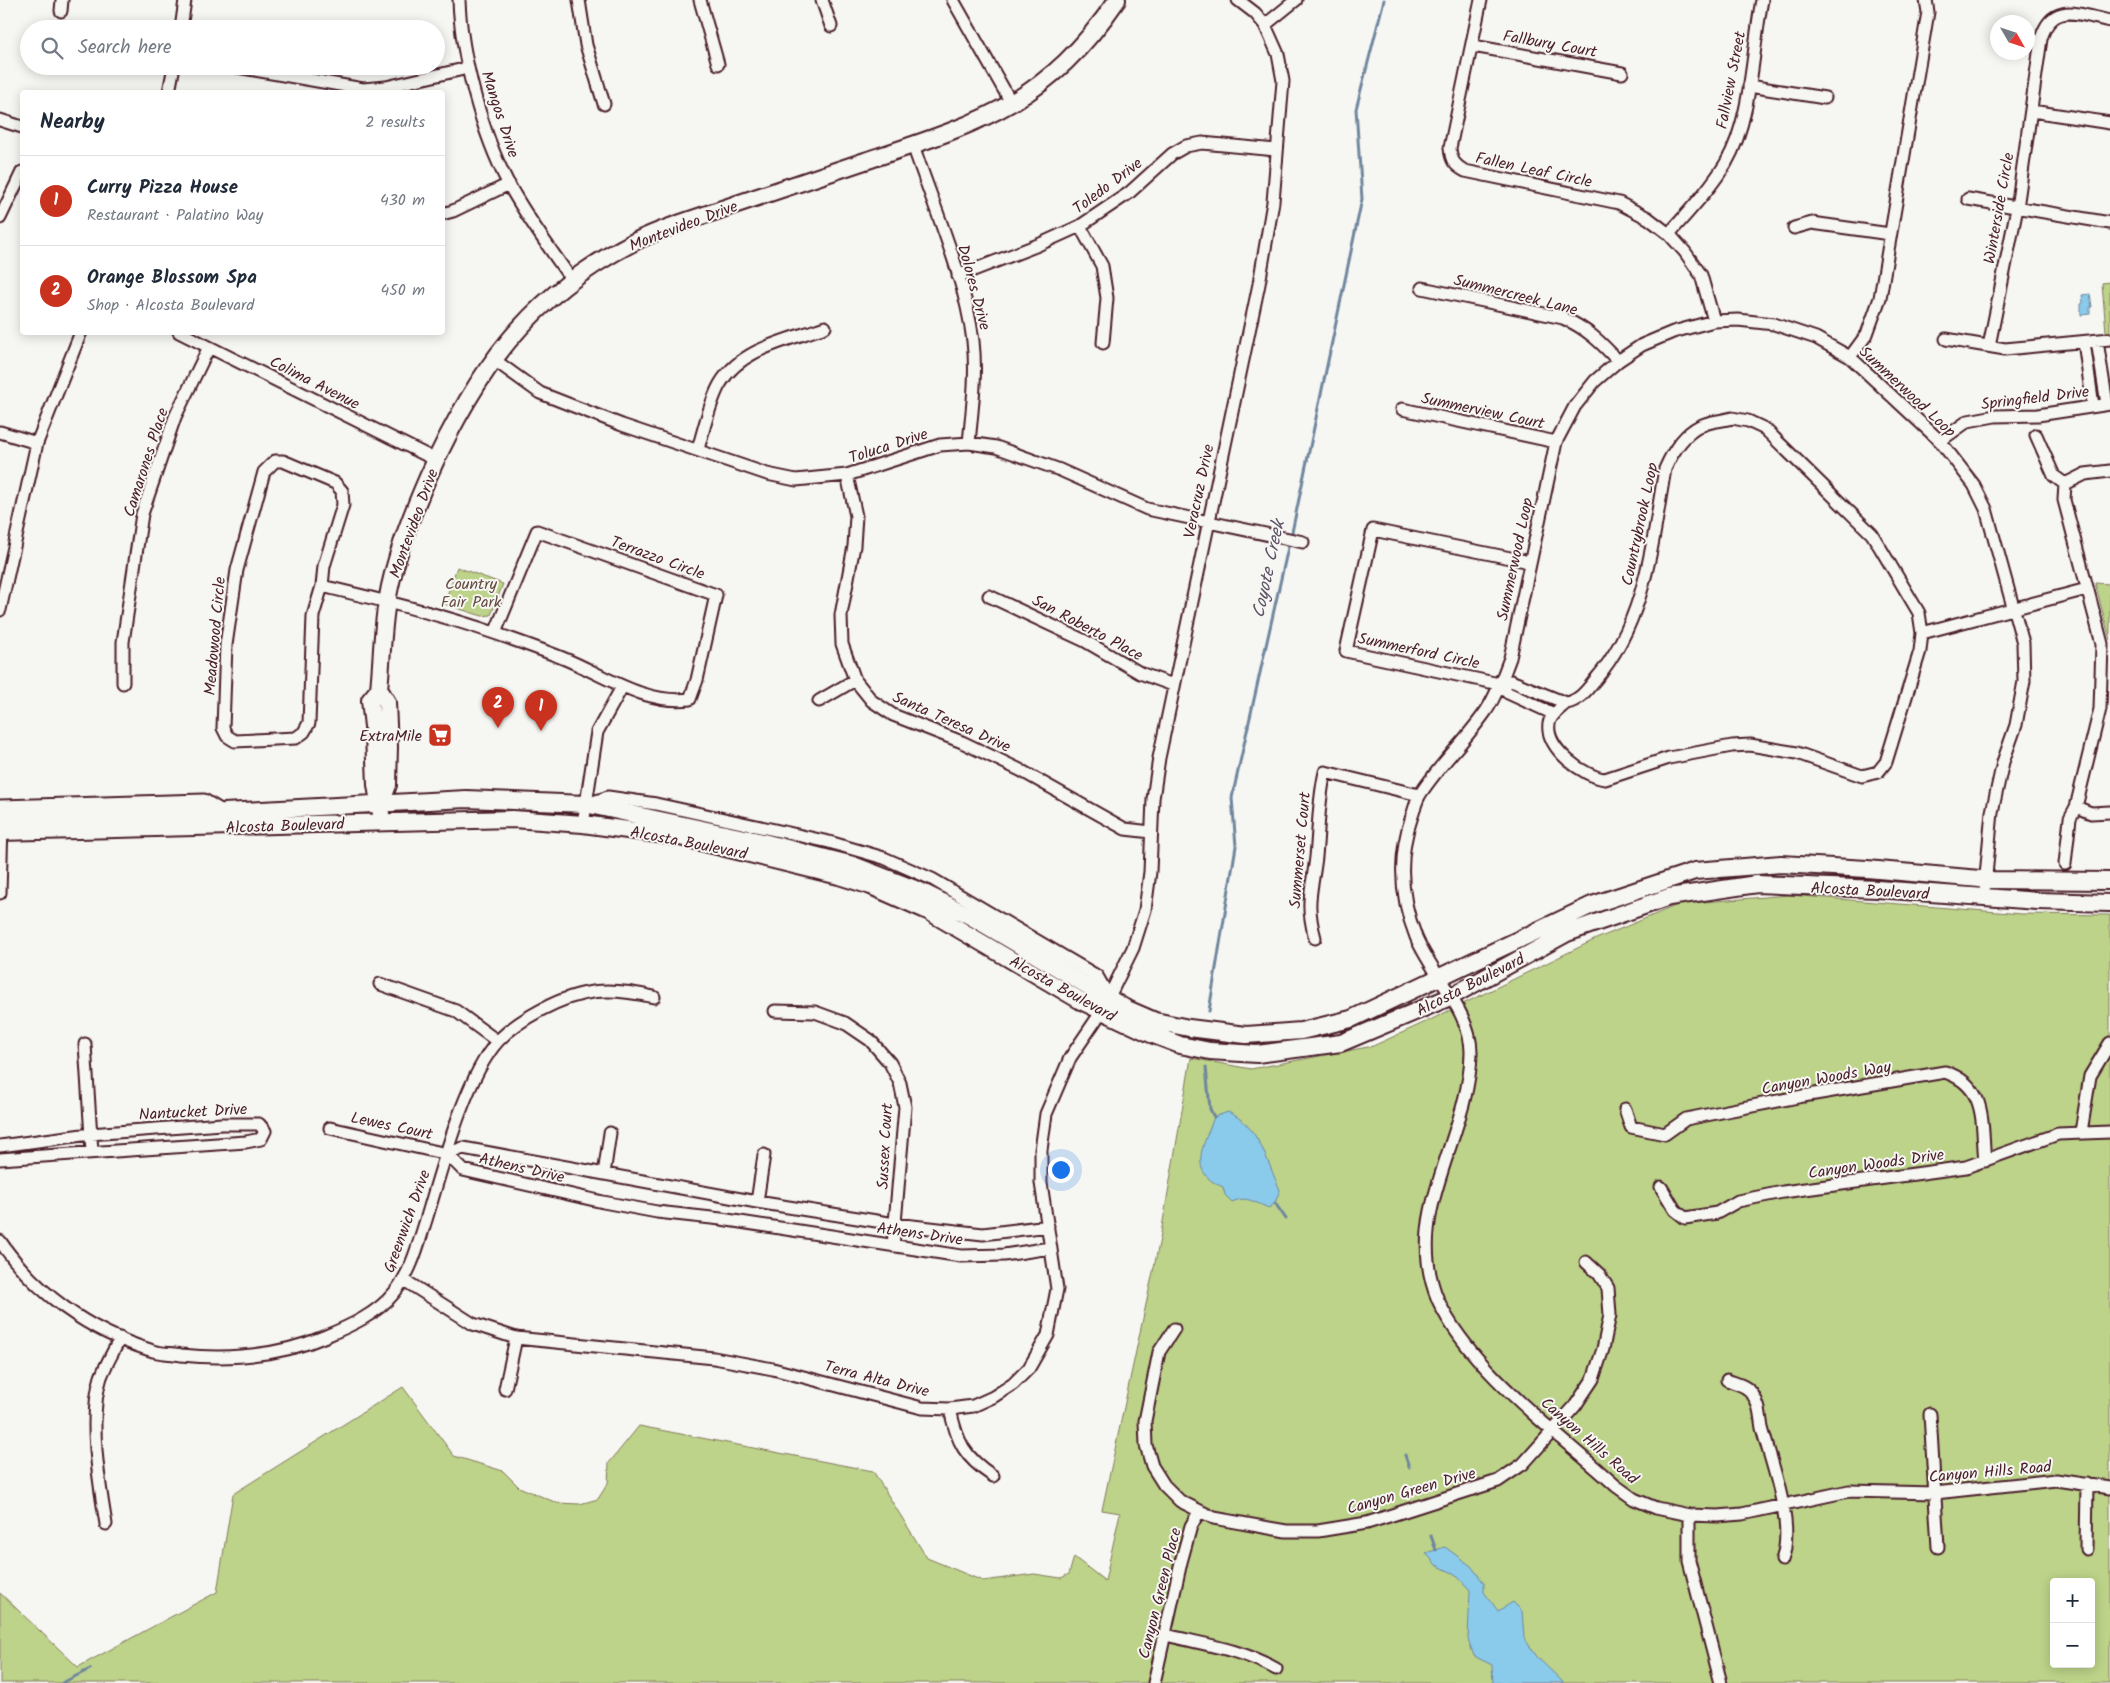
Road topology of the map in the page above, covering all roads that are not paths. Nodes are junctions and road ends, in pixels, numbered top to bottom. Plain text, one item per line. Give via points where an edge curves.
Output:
1 (185, 0) edge
2 (459, 0) edge
3 (579, 0) edge
4 (700, 0) edge
5 (822, 0) edge
6 (953, 0) edge
7 (1117, 0) edge
8 (1238, 0) edge
9 (1296, 0) edge
10 (1482, 0) edge
11 (1762, 0) edge
12 (1926, 0) edge
13 (182, 20) edge
14 (2110, 21) edge
15 (1265, 25) junction
16 (831, 26) dead end
17 (1473, 46) junction
18 (718, 64) dead end
19 (468, 68) junction
20 (1622, 72) dead end
21 (445, 73) edge
22 (172, 75) edge
23 (283, 75) edge
24 (438, 75) edge
25 (1749, 86) junction
26 (169, 90) edge
27 (1825, 98) dead end
28 (604, 104) dead end
29 (1012, 104) junction
30 (2032, 111) junction
31 (0, 120) edge
32 (2110, 123) edge
33 (20, 126) edge
34 (913, 145) junction
35 (1276, 150) junction
36 (20, 176) edge
37 (508, 184) junction
38 (1968, 199) dead end
39 (2017, 208) junction
40 (445, 213) edge
41 (0, 218) edge
42 (2110, 223) edge
43 (1080, 226) junction
44 (1794, 228) dead end
45 (1669, 234) junction
46 (1890, 234) junction
47 (958, 276) junction
48 (571, 279) junction
49 (1422, 288) dead end
50 (1714, 321) junction
51 (825, 327) dead end
52 (80, 335) edge
53 (185, 335) edge
54 (1946, 339) dead end
55 (2110, 339) edge
56 (2097, 341) junction
57 (2084, 342) junction
58 (1104, 343) dead end
59 (1989, 346) junction
60 (209, 347) junction
61 (1850, 357) junction
62 (493, 359) junction
63 (1618, 361) junction
64 (2109, 404) edge
65 (2093, 406) junction
66 (1402, 409) dead end
67 (0, 432) edge
68 (2036, 436) dead end
69 (1940, 441) junction
70 (1556, 442) junction
71 (37, 443) junction
72 (970, 444) junction
73 (698, 449) junction
74 (436, 460) junction
75 (2110, 471) edge
76 (847, 475) junction
77 (2064, 484) junction
78 (1209, 522) junction
79 (1303, 542) dead end
80 (1530, 562) junction
81 (322, 586) junction
82 (2087, 589) junction
83 (989, 596) dead end
84 (387, 601) junction
85 (0, 610) edge
86 (2015, 610) junction
87 (495, 633) junction
88 (1922, 633) junction
89 (855, 680) junction
90 (123, 683) dead end
91 (1499, 684) junction
92 (1173, 685) junction
93 (622, 686) junction
94 (819, 701) dead end
95 (1566, 703) junction
96 (2105, 709) edge
97 (1554, 714) junction
98 (1419, 795) junction
99 (381, 803) junction
100 (585, 804) junction
101 (2076, 807) junction
102 (2110, 812) edge
103 (0, 818) edge
104 (382, 822) junction
105 (583, 824) junction
106 (1151, 832) junction
107 (2065, 864) dead end
108 (1986, 880) junction
109 (2110, 881) edge
110 (0, 892) edge
111 (1985, 898) junction
112 (2110, 903) edge
113 (1315, 938) dead end
114 (1439, 979) junction
115 (380, 984) dead end
116 (654, 997) dead end
117 (1450, 997) junction
118 (1106, 1004) junction
119 (774, 1011) dead end
120 (497, 1041) junction
121 (2110, 1042) edge
122 (85, 1044) dead end
123 (1625, 1109) dead end
124 (167, 1128) junction
125 (330, 1128) dead end
126 (2081, 1132) junction
127 (2110, 1132) edge
128 (610, 1133) dead end
129 (90, 1134) junction
130 (0, 1146) edge
131 (168, 1147) junction
132 (92, 1152) junction
133 (447, 1154) junction
134 (764, 1155) dead end
135 (0, 1159) edge
136 (1985, 1161) junction
137 (604, 1174) junction
138 (1661, 1187) dead end
139 (757, 1202) junction
140 (895, 1224) junction
141 (1048, 1226) junction
142 (0, 1241) edge
143 (893, 1246) junction
144 (1050, 1248) junction
145 (1586, 1262) dead end
146 (404, 1280) junction
147 (1174, 1329) dead end
148 (120, 1338) junction
149 (516, 1338) junction
150 (1727, 1380) dead end
151 (505, 1389) dead end
152 (950, 1409) junction
153 (1930, 1414) dead end
154 (1553, 1430) junction
155 (993, 1476) dead end
156 (2087, 1484) junction
157 (2110, 1488) edge
158 (1935, 1493) junction
159 (1782, 1506) junction
160 (1199, 1512) junction
161 (1690, 1515) junction
162 (106, 1524) dead end
163 (1938, 1547) dead end
164 (2086, 1549) dead end
165 (1782, 1560) dead end
166 (1166, 1635) junction
167 (1276, 1669) dead end
168 (1154, 1683) edge
169 (1721, 1683) edge

1 - 13 street
2 - 19 street, Mangos Drive
3 - 28 street via 586,45
4 - 18 street
5 - 16 street
6 - 29 street
7 - 29 main road, Montevideo Drive via 1094,34 1067,63
8 - 15 street, Veracruz Drive
9 - 15 street
10 - 17 street, Fallen Leaf Circle
11 - 25 street, Fallview Street
12 - 46 street via 1928,12
14 - 30 street, Winterside Circle via 2067,12 2056,14 2045,24 2040,39
15 - 35 street, Veracruz Drive via 1278,54 1283,81
17 - 20 street, Fallbury Court
17 - 45 street, Fallen Leaf Circle via 1450,148 1451,159 1457,166 1465,171 1619,203 1648,218
19 - 21 street
19 - 37 street, Mangos Drive via 490,142
22 - 26 street
23 - 24 street via 363,89
25 - 27 street
25 - 45 street, Fallview Street via 1739,130 1726,161 1707,190
29 - 34 main road, Montevideo Drive via 981,120
30 - 32 street
30 - 39 street, Winterside Circle
31 - 33 street
34 - 47 street, Dolores Drive
34 - 48 main road, Montevideo Drive via 677,224 634,242
35 - 43 street, Toledo Drive via 1202,143 1186,146 1172,154 1129,193
35 - 78 street, Veracruz Drive via 1273,202 1259,284
36 - 41 street
37 - 40 street
37 - 48 street, Mangos Drive
38 - 39 street
39 - 42 street
39 - 59 street, Winterside Circle
43 - 47 street, Toledo Drive
43 - 58 street via 1102,266 1107,298
44 - 46 street via 1812,223
45 - 50 street, Fallen Leaf Circle via 1701,275
46 - 61 street via 1880,298 1867,334
47 - 72 street, Dolores Drive via 973,341 974,394
48 - 62 main road, Montevideo Drive
49 - 63 street, Summercreek Lane via 1563,318 1598,339
50 - 61 street, Summerwood Loop via 1774,324 1816,338
50 - 63 street, Summerwood Loop via 1672,332 1642,345
51 - 73 street via 755,352 734,365 720,384
52 - 71 street
53 - 60 street, Colima Avenue
54 - 59 street
55 - 56 street
56 - 57 street
56 - 64 street
57 - 59 street via 2028,348
57 - 65 street
60 - 74 street, Colima Avenue
60 - 90 street, Camarones Place via 175,417 142,514 123,642
61 - 69 street, Summerwood Loop
62 - 73 street, Toluca Drive via 540,393 622,425
62 - 74 main road, Montevideo Drive via 471,392
63 - 70 street, Summerwood Loop via 1595,381 1575,406
64 - 65 street, Springfield Drive
65 - 69 street, Springfield Drive via 1968,421
66 - 70 street, Summerview Court
67 - 71 street
68 - 77 street via 2054,476
69 - 86 street, Summerwood Loop via 1974,485 1986,509
70 - 80 street, Summerwood Loop
71 - 85 street
72 - 76 street, Toluca Drive via 940,445
72 - 78 street, Toluca Drive via 996,447 1060,470 1147,509
73 - 76 street, Toluca Drive via 767,474 796,480
74 - 84 main road, Montevideo Drive via 398,556
75 - 77 street via 2084,474
76 - 89 street, Santa Teresa Drive via 856,516 854,546 841,615 842,644
77 - 82 street via 2064,500
78 - 79 street, Toluca Drive
78 - 92 street, Veracruz Drive
80 - 91 street, Summerwood Loop via 1510,658
80 - 91 street, Summerford Circle via 1373,530 1346,651
81 - 81 street, Meadowood Circle via 313,616 309,723 304,732 296,738 235,741 223,728 226,645 236,570 264,472 275,461 283,461 335,483 342,491 344,505 324,566
81 - 84 street
82 - 86 street
82 - 96 street via 2102,644
83 - 92 street, San Roberto Place via 1084,641 1140,673
84 - 87 street, Terrazzo Circle
84 - 99 main road, Montevideo Drive via 379,689 387,702 388,785
86 - 88 street
86 - 108 street, Summerwood Loop via 2023,643 2024,681 2016,725 2003,762 1992,812
87 - 93 street, Terrazzo Circle via 566,659
87 - 93 street, Terrazzo Circle via 537,532 716,595 690,699 673,702
88 - 95 street, Countrybrook Loop via 1919,613 1872,534 1765,429 1732,418 1700,426 1672,454 1665,469 1640,599 1618,649 1582,695
88 - 97 street, Countrybrook Loop via 1920,650 1890,751 1883,768 1869,776 1797,753 1750,745 1698,750 1605,779 1596,778 1562,754 1554,743 1548,725
89 - 94 street
89 - 106 street, Santa Teresa Drive via 872,701 893,715 962,742 1020,770 1125,829
91 - 95 street via 1511,681
91 - 97 street via 1508,693
91 - 98 street, Summerwood Loop via 1487,710
92 - 106 street, Veracruz Drive via 1159,758
93 - 100 street via 597,732
95 - 97 street, Countrybrook Loop
96 - 101 street
98 - 113 street, Summerset Court via 1325,772 1318,801 1316,857 1309,895 1309,915
98 - 114 street, Summerwood Loop via 1406,833 1401,861 1405,902 1416,938
99 - 100 main road, Alcosta Boulevard via 466,799
99 - 103 main road, Alcosta Boulevard via 224,812
99 - 104 main road, Montevideo Drive
100 - 105 street
100 - 118 main road, Alcosta Boulevard via 853,865 920,891 972,917
101 - 102 street via 2091,813
101 - 107 street via 2070,818
103 - 104 main road, Alcosta Boulevard
103 - 110 street
104 - 105 main road, Alcosta Boulevard via 513,819
105 - 118 main road, Alcosta Boulevard via 680,837 871,886 928,911
106 - 118 street, Veracruz Drive via 1145,910 1133,948
108 - 109 main road, Alcosta Boulevard
108 - 111 street, Summerwood Loop
108 - 114 main road, Alcosta Boulevard via 1781,864 1695,871 1592,905
111 - 112 main road, Alcosta Boulevard
111 - 117 main road, Alcosta Boulevard via 1757,884 1669,897 1567,933
114 - 117 street, Summerwood Loop
114 - 118 main road, Alcosta Boulevard via 1351,1019 1301,1031 1246,1035 1155,1021
115 - 120 street via 456,1011
116 - 120 street, Greenwich Drive via 628,991 596,990 551,1004
117 - 118 main road, Alcosta Boulevard via 1341,1043 1257,1054 1180,1045 1151,1034
117 - 154 street, Canyon Hills Road via 1466,1026 1471,1050 1464,1096 1432,1208 1427,1236 1428,1266 1438,1299 1478,1359
118 - 141 street, Terra Alta Drive via 1070,1058 1046,1114 1041,1166
119 - 140 street, Sussex Court via 815,1012 845,1022 870,1040 890,1063 900,1084 905,1107
120 - 133 street, Greenwich Drive via 476,1072
121 - 126 street via 2090,1076
122 - 129 street
123 - 136 street, Canyon Woods Way via 1631,1127 1665,1134 1686,1119 1945,1072 1960,1077 1972,1088 1979,1103
124 - 129 street, Nantucket Drive
124 - 131 street
124 - 131 street, Nantucket Drive via 254,1124 263,1127 264,1131 262,1139 254,1141
125 - 133 street, Lewes Court
126 - 127 street, Canyon Woods Drive
126 - 136 street, Canyon Woods Drive via 2058,1134
128 - 137 street
129 - 130 street, Nantucket Drive
129 - 132 street
131 - 132 street, Nantucket Drive
132 - 135 street, Nantucket Drive
133 - 137 street, Athens Drive via 463,1148
133 - 143 street, Athens Drive via 463,1170 603,1202
133 - 146 street, Greenwich Drive
134 - 139 street
136 - 138 street, Canyon Woods Drive via 1765,1195 1738,1201 1718,1213 1685,1218 1675,1210
137 - 139 street, Athens Drive
139 - 140 street, Athens Drive
140 - 141 street, Athens Drive via 983,1234
140 - 143 street, Sussex Court
141 - 144 street, Terra Alta Drive
142 - 148 street, Greenwich Drive via 43,1290 82,1320
143 - 144 street, Athens Drive via 960,1256
144 - 152 street, Terra Alta Drive via 1057,1289 1048,1335 1030,1368 993,1397 973,1406
145 - 154 street, Canyon Green Drive via 1608,1288 1610,1315 1593,1379
146 - 148 street, Greenwich Drive via 380,1307 348,1327 275,1353 202,1357 152,1351
146 - 149 street, Terra Alta Drive via 473,1324
147 - 160 street, Canyon Green Drive via 1159,1352 1144,1421 1146,1445 1152,1466 1164,1485 1180,1501
148 - 162 street via 101,1378 95,1419 97,1470
149 - 151 street
149 - 152 street, Terra Alta Drive via 714,1358 773,1369 906,1405
150 - 159 street via 1746,1387 1759,1406
152 - 155 street via 956,1436 964,1450 979,1467
153 - 158 street
154 - 160 street, Canyon Green Drive via 1523,1464 1498,1481 1367,1523 1318,1531 1286,1531 1214,1518
154 - 161 street, Canyon Hills Road via 1634,1499 1656,1508
156 - 157 street, Canyon Hills Road
156 - 158 street, Canyon Hills Road via 2056,1480
156 - 164 street
158 - 159 street, Canyon Hills Road via 1849,1491
158 - 163 street
159 - 161 street, Canyon Hills Road via 1742,1514
159 - 165 street via 1786,1548
160 - 166 street, Canyon Green Place via 1181,1562
161 - 169 street via 1688,1561
166 - 167 street via 1231,1650
166 - 168 street, Canyon Green Place

